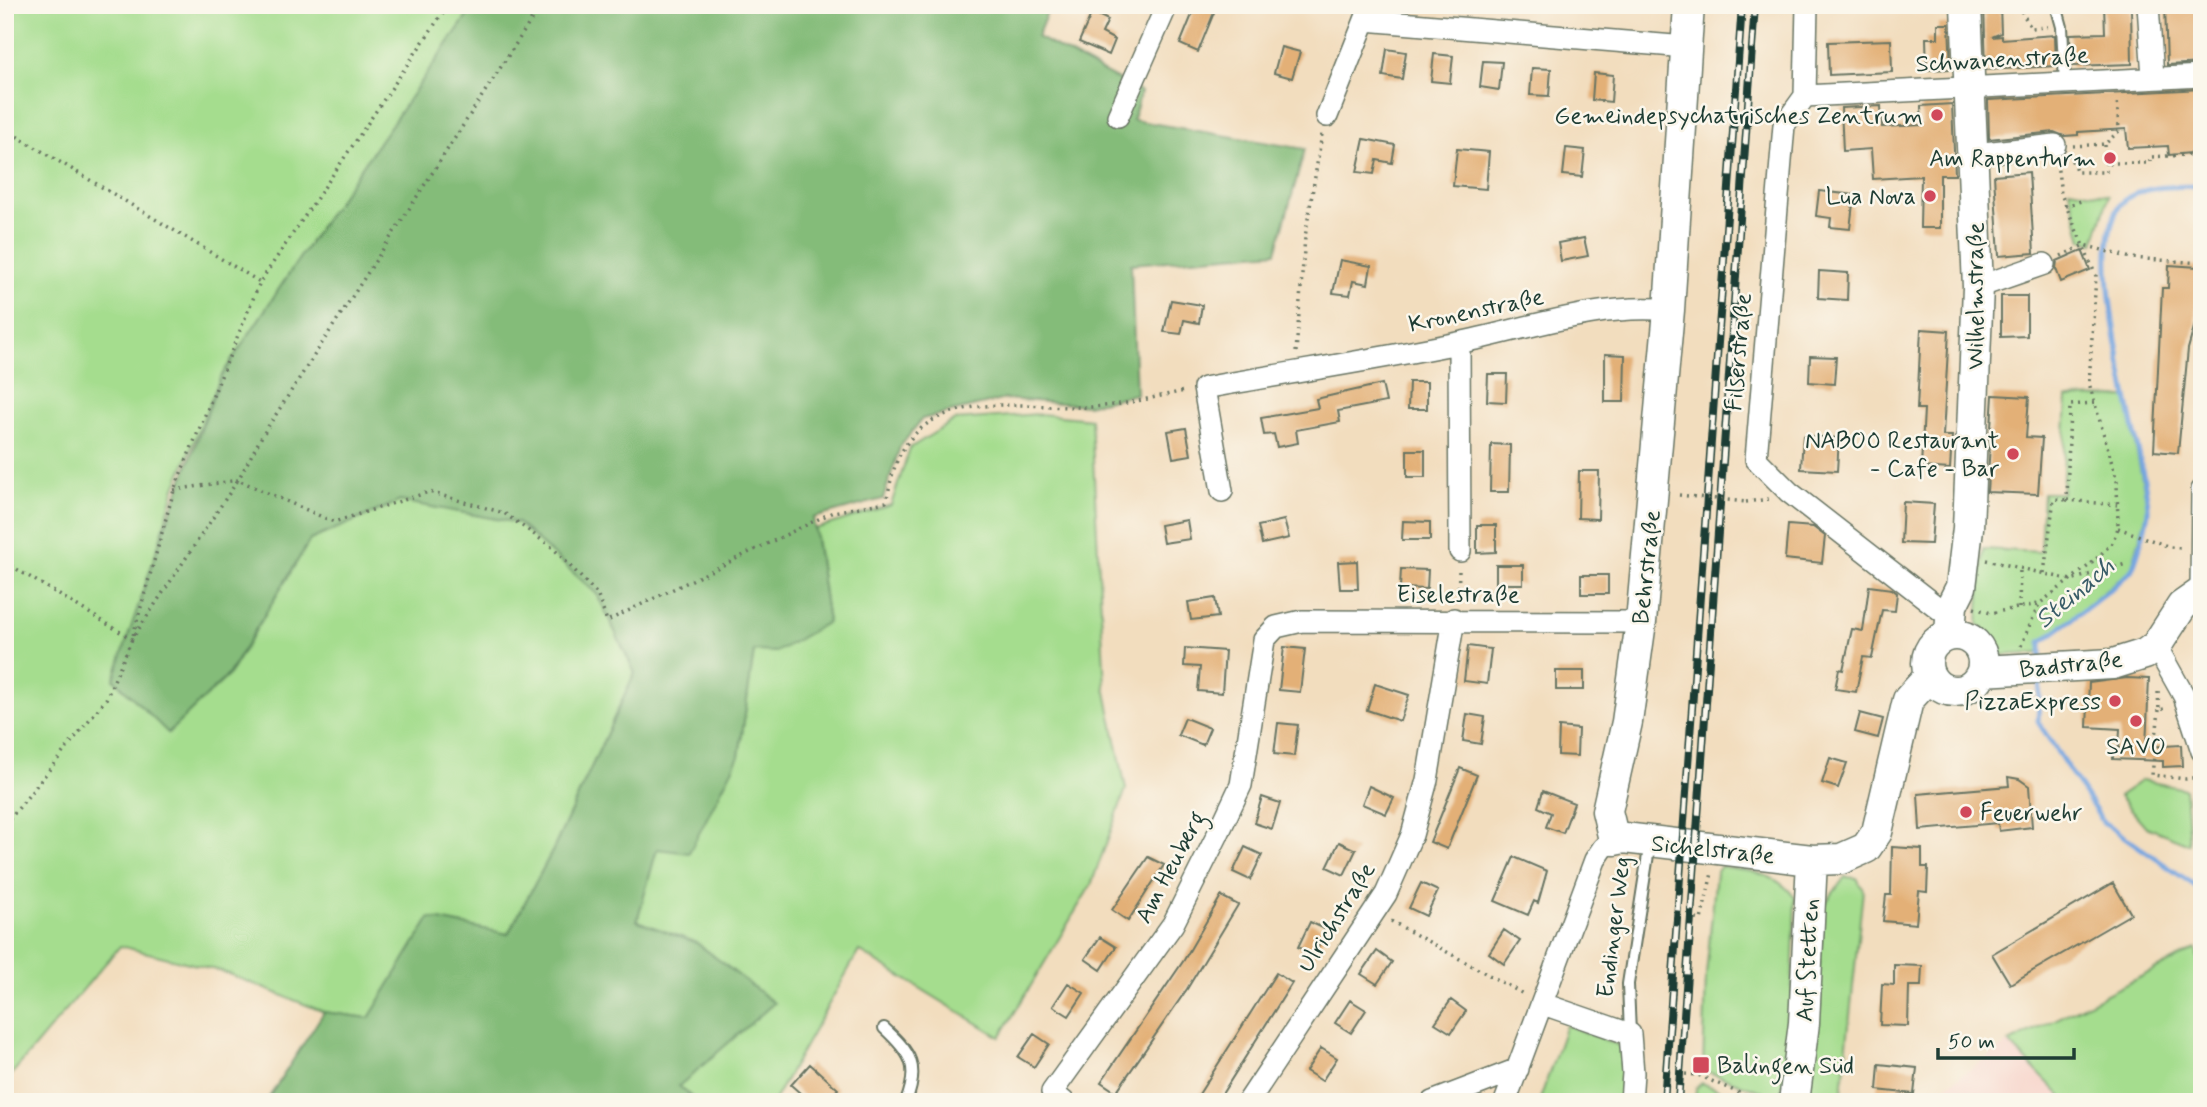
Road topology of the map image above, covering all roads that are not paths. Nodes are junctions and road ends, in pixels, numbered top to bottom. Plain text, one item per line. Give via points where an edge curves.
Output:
1 (1167, 5) edge
2 (1689, 5) edge
3 (1807, 5) edge
4 (1966, 5) edge
5 (2056, 5) edge
6 (2148, 5) edge
7 (1368, 13) edge
8 (1686, 47) junction
9 (2202, 76) edge
10 (2153, 77) junction
11 (2065, 83) junction
12 (1970, 87) junction
13 (1805, 96) junction
14 (1118, 116) dead end
15 (1327, 116) road end
16 (2060, 146) road end
17 (1974, 154) junction
18 (2043, 264) road end
19 (1978, 287) junction
20 (1669, 310) junction
21 (1459, 343) junction
22 (2202, 490) edge
23 (1222, 491) dead end
24 (1460, 551) road end
25 (2202, 592) edge
26 (1960, 615) junction
27 (1454, 619) junction
28 (1641, 622) junction
29 (1276, 627) joint
30 (2156, 646) junction
31 (1982, 671) junction
32 (1936, 682) junction
33 (2202, 751) edge
34 (1614, 840) junction
35 (1650, 842) junction
36 (1812, 860) junction
37 (1543, 1004) junction
38 (884, 1028) dead end
39 (1630, 1034) junction
40 (1518, 1069) junction
41 (906, 1102) edge
42 (1064, 1102) edge
43 (1248, 1102) edge
44 (1432, 1102) edge
45 (1505, 1102) edge
46 (1631, 1102) edge
47 (1794, 1102) edge

1 - 14 street
2 - 8 street, Behrstraße
3 - 13 street
4 - 12 street, Wilhelmstraße
5 - 11 lane
6 - 10 street
7 - 8 street
7 - 15 street
8 - 20 street, Behrstraße
9 - 10 street, Schwanenstraße
10 - 11 street, Schwanenstraße
11 - 12 street, Schwanenstraße
12 - 13 street, Schwanenstraße
12 - 17 street, Wilhelmstraße
13 - 26 street, Filserstraße via 1784,125 1756,459 1789,492 1942,611
16 - 17 street
17 - 19 street, Wilhelmstraße
18 - 19 street
19 - 26 street, Wilhelmstraße
20 - 21 street, Kronenstraße via 1647,307 1549,321
20 - 28 street, Behrstraße
21 - 23 street, Kronenstraße via 1204,388
21 - 24 street
22 - 25 street
25 - 30 street via 2182,606
26 - 31 street via 1978,646
26 - 32 street via 1927,655
27 - 28 street, Eiselestraße
27 - 29 street, Eiselestraße via 1302,621
27 - 43 street, Ulrichstraße via 1427,780 1412,835 1386,894
28 - 34 street, Behrstraße via 1627,722 1607,811
29 - 42 street, Am Heuberg via 1264,640 1241,785 1173,925 1052,1092
30 - 31 street, Badstraße via 2146,654 2113,664
30 - 33 street via 2184,695
31 - 32 street via 1965,690
32 - 36 street, Sichelstraße via 1920,711 1906,717 1877,832 1866,848 1841,859
34 - 35 street, Sichelstraße
34 - 37 street via 1595,860
35 - 36 street, Sichelstraße
35 - 39 lane, Endinger Weg via 1628,984
36 - 47 street, Auf Stetten via 1804,1023
37 - 39 street
37 - 40 street
38 - 41 lane via 907,1049 915,1079
39 - 46 street, Endinger Weg
40 - 44 street
40 - 45 street

